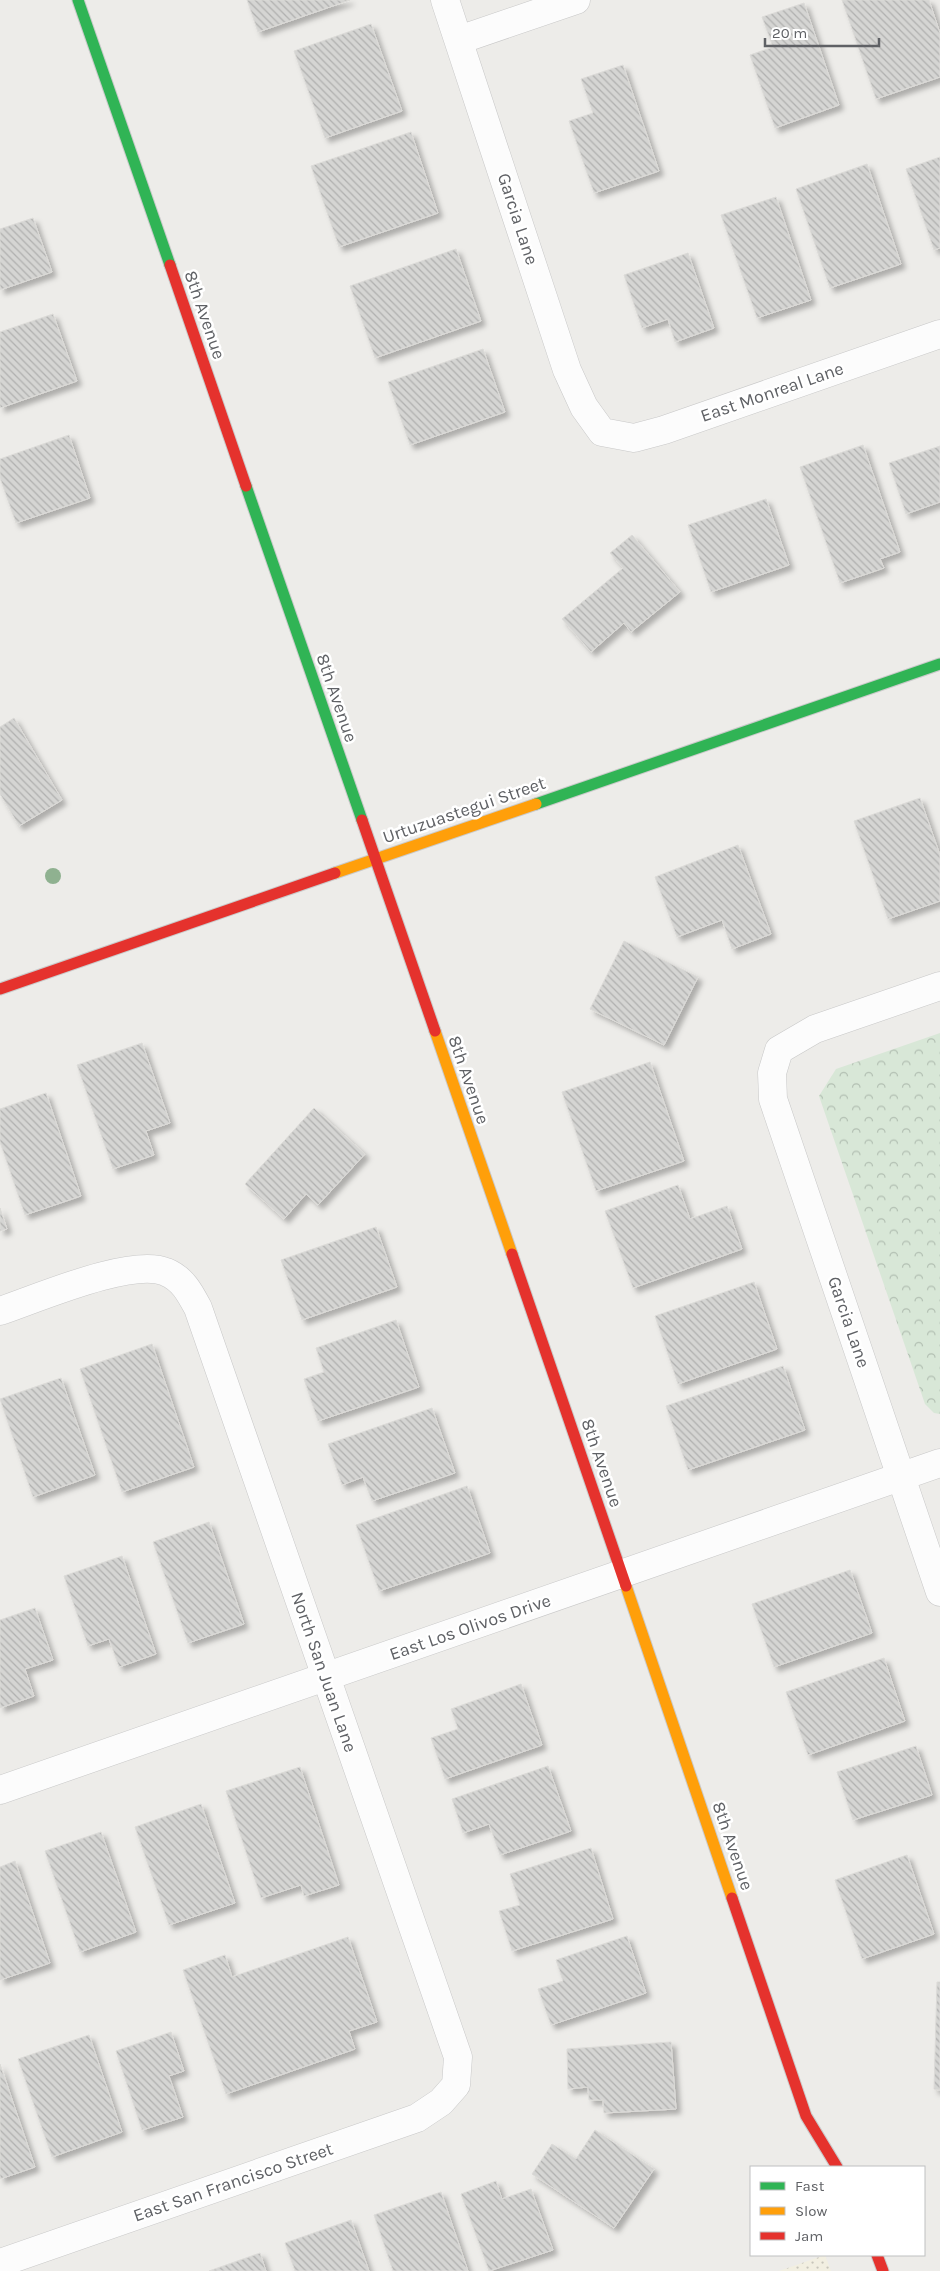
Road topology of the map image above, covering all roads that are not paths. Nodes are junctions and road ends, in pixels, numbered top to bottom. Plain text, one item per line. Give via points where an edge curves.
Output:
1 (78, 0) edge
2 (445, 0) edge
3 (576, 0) edge
4 (459, 40) junction
5 (940, 334) edge
6 (602, 432) joint
7 (940, 664) edge
8 (374, 860) junction
9 (940, 986) edge
10 (0, 989) edge
11 (0, 1311) edge
12 (940, 1463) edge
13 (901, 1477) junction
14 (622, 1574) junction
15 (940, 1592) edge
16 (326, 1677) junction
17 (0, 1790) edge
18 (456, 2085) joint
19 (836, 2166) edge
20 (877, 2256) edge
21 (0, 2263) edge
22 (883, 2271) edge

1 - 8 main road, 8th Avenue
2 - 4 street, Garcia Lane
3 - 4 street
4 - 6 street, Garcia Lane via 567,370 584,407
5 - 6 street, East Monreal Lane via 664,430 634,438
7 - 8 main road, Urtuzuastegui Street
8 - 10 main road, Urtuzuastegui Street
8 - 14 main road, 8th Avenue
9 - 13 street, Garcia Lane via 815,1029 779,1050 772,1073 773,1099
11 - 16 street, North San Juan Lane via 97,1277 148,1267 166,1272 184,1283 198,1308
12 - 13 street, East Los Olivos Drive
13 - 14 street, East Los Olivos Drive
13 - 15 street, Garcia Lane
14 - 16 street, East Los Olivos Drive
14 - 19 main road, 8th Avenue via 806,2116
16 - 17 street, East Los Olivos Drive
16 - 18 street, North San Juan Lane via 448,2023 458,2057
18 - 21 street, East San Francisco Street via 441,2102 417,2118
20 - 22 main road

